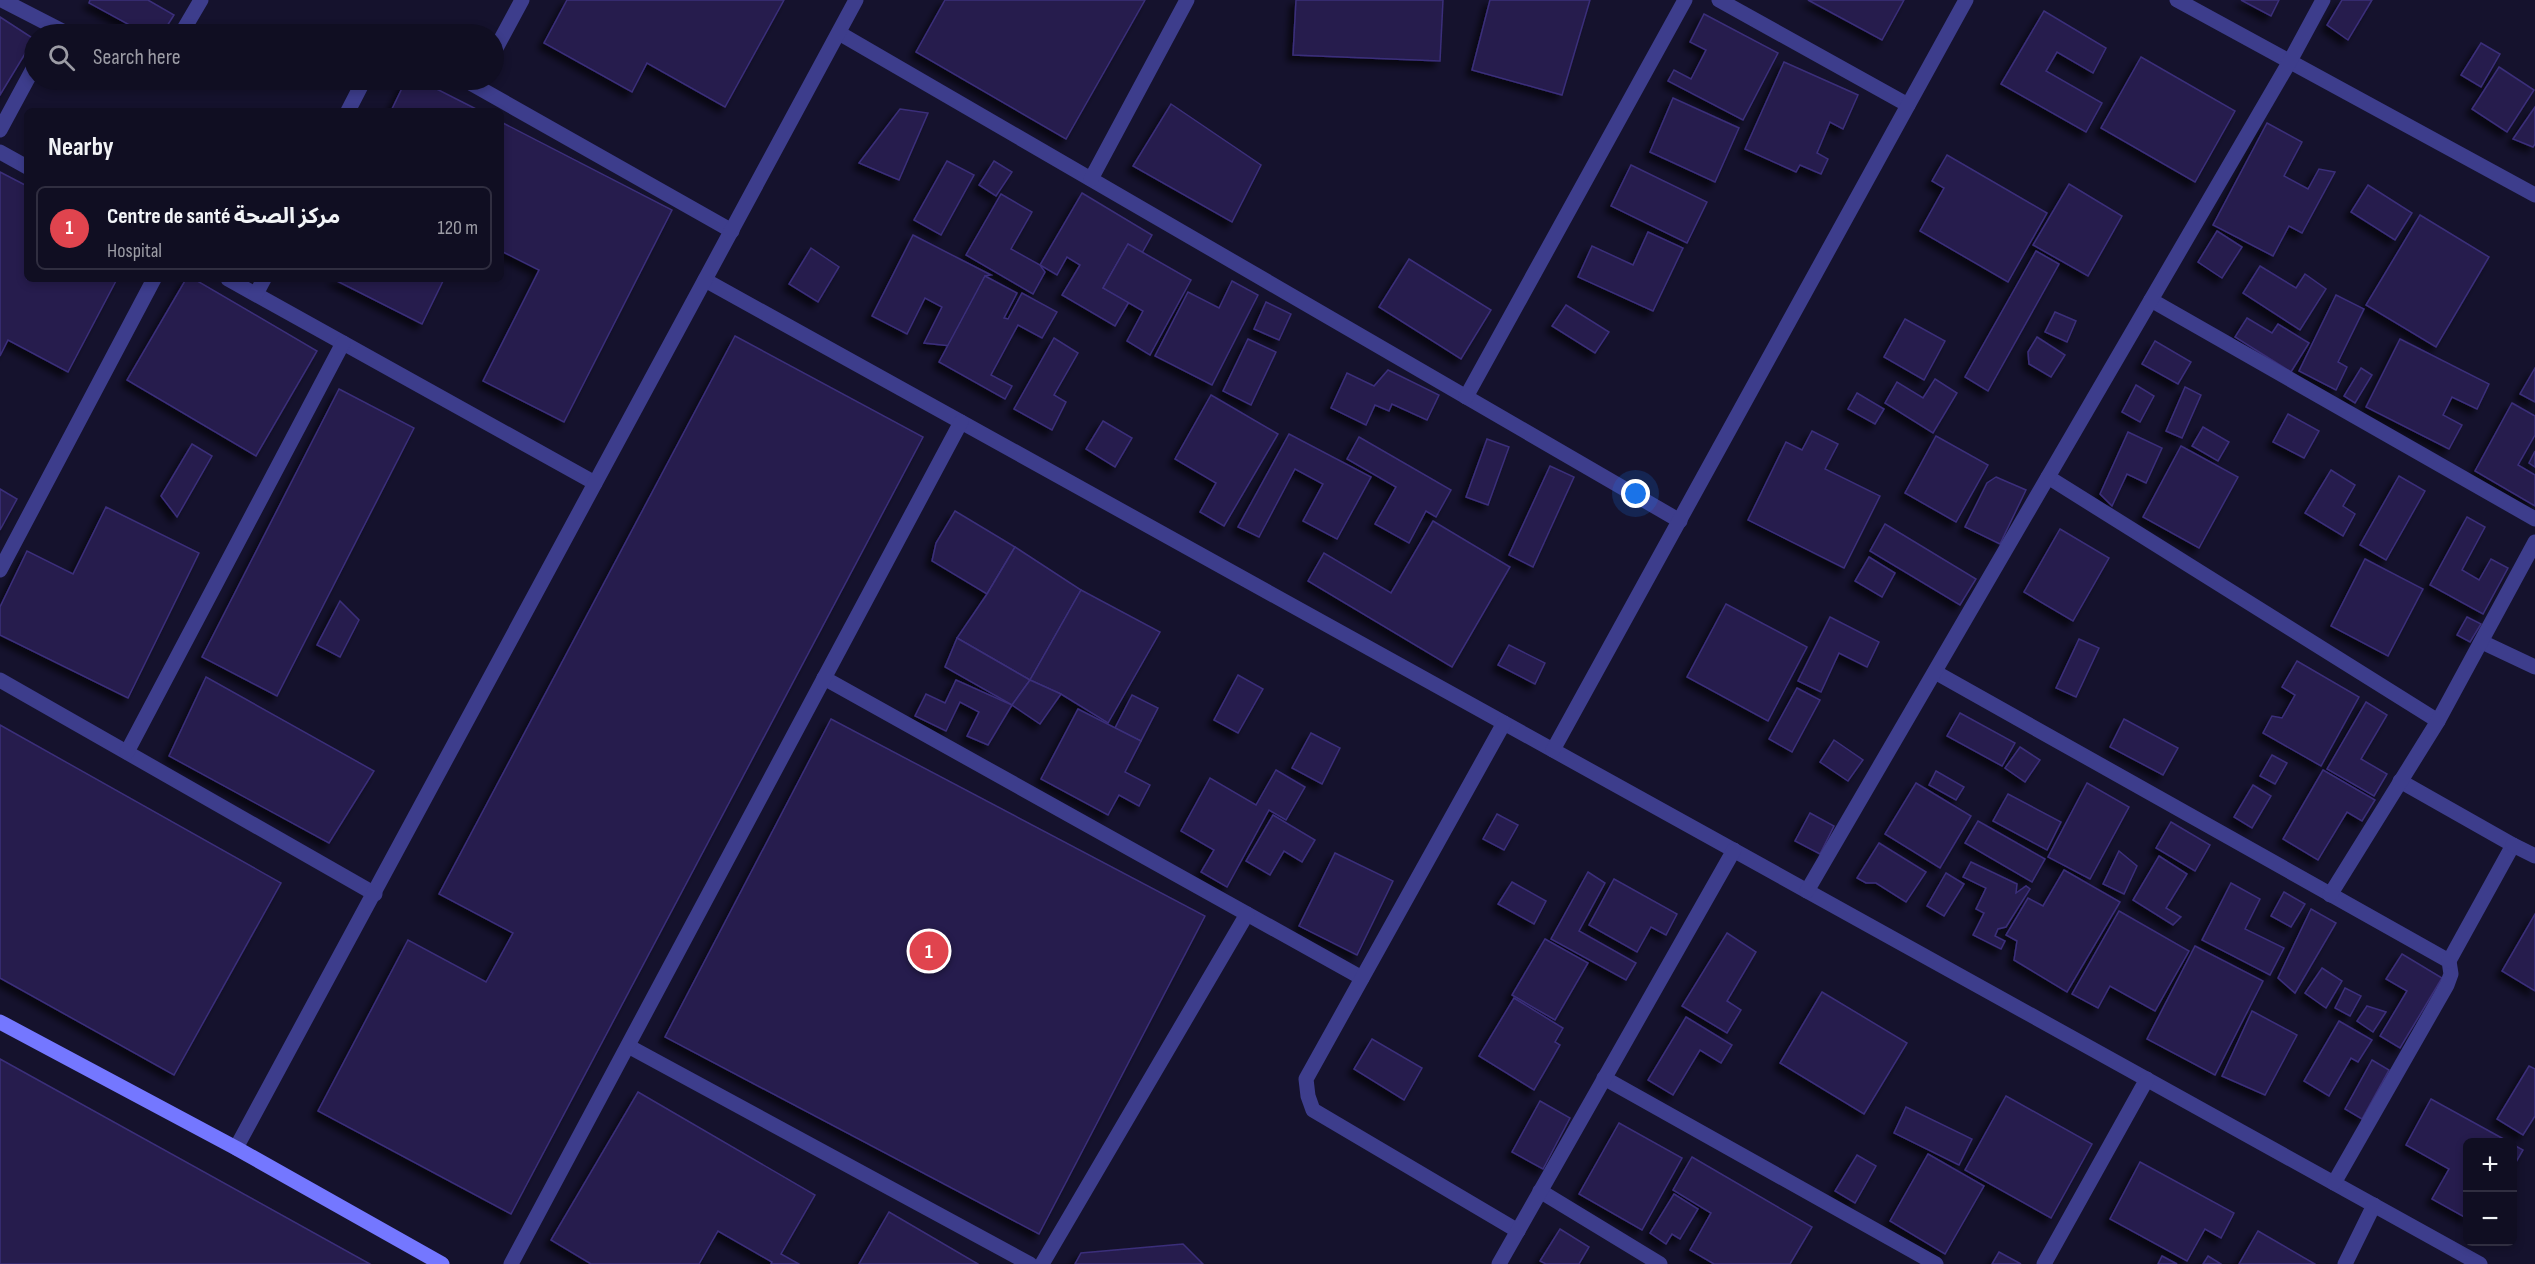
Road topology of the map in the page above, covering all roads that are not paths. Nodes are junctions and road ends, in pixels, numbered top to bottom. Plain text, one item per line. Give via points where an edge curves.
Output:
1 (2, 0) edge
2 (201, 0) edge
3 (522, 0) edge
4 (856, 0) edge
5 (1186, 0) edge
6 (1685, 0) edge
7 (1719, 0) edge
8 (1966, 0) edge
9 (2176, 0) edge
10 (2323, 0) edge
11 (45, 24) edge
12 (187, 24) edge
13 (504, 33) edge
14 (839, 33) junction
15 (2290, 62) junction
16 (24, 86) edge
17 (359, 90) edge
18 (488, 90) edge
19 (1908, 105) junction
20 (350, 108) edge
21 (0, 130) edge
22 (0, 152) edge
23 (24, 166) edge
24 (1090, 179) junction
25 (2535, 195) edge
26 (732, 231) junction
27 (705, 280) junction
28 (152, 282) edge
29 (234, 282) edge
30 (262, 282) edge
31 (256, 294) junction
32 (2151, 300) junction
33 (343, 343) junction
34 (1466, 398) junction
35 (961, 422) junction
36 (2048, 477) junction
37 (595, 483) junction
38 (2535, 519) edge
39 (1680, 521) junction
40 (2535, 542) edge
41 (0, 570) edge
42 (2482, 642) junction
43 (2535, 667) edge
44 (1935, 672) junction
45 (824, 678) junction
46 (0, 680) edge
47 (2438, 721) junction
48 (1504, 723) junction
49 (1553, 750) junction
50 (127, 752) junction
51 (2400, 781) junction
52 (2513, 845) junction
53 (1734, 850) junction
54 (2535, 856) edge
55 (1807, 891) junction
56 (375, 894) junction
57 (2330, 895) junction
58 (1247, 914) junction
59 (2449, 961) junction
60 (1362, 978) junction
61 (0, 1022) edge
62 (628, 1046) junction
63 (1604, 1078) junction
64 (2147, 1079) junction
65 (236, 1148) junction
66 (2334, 1183) junction
67 (1540, 1191) junction
68 (2374, 1205) junction
69 (1518, 1231) junction
70 (441, 1264) edge
71 (511, 1264) edge
72 (1030, 1264) edge
73 (1042, 1264) edge
74 (1499, 1264) edge
75 (1660, 1264) edge
76 (1936, 1264) edge
77 (2044, 1264) edge
78 (2344, 1264) edge
79 (2480, 1264) edge

1 - 11 street
2 - 12 street
3 - 13 street
4 - 14 street
5 - 24 street
6 - 34 street
7 - 19 street
8 - 19 street
9 - 15 street
10 - 15 street
14 - 24 street
14 - 26 street
15 - 25 street
15 - 32 street
16 - 21 street
17 - 20 street
18 - 26 street
19 - 39 street
22 - 23 street
24 - 34 street
26 - 27 street
27 - 35 street
27 - 37 street
28 - 41 street
29 - 31 street
30 - 31 street
31 - 33 street
32 - 36 street
32 - 38 street
33 - 37 street
33 - 50 street
34 - 39 street
35 - 45 street
35 - 48 street
36 - 44 street
36 - 47 street
37 - 56 street
39 - 49 street
40 - 42 street
42 - 43 street
42 - 47 street
44 - 55 street
44 - 57 street
45 - 58 street
45 - 62 street
46 - 50 street
47 - 51 street
48 - 49 street
48 - 60 street
49 - 53 street
50 - 56 street
51 - 52 street
51 - 57 street
52 - 54 street
52 - 59 street
53 - 55 street
53 - 63 street
55 - 64 street
56 - 65 street
57 - 59 street
58 - 60 street
58 - 73 street
59 - 66 street via 2451,974 2447,985
60 - 69 street via 1306,1079 1314,1110
61 - 65 street
62 - 71 street
62 - 72 street
63 - 67 street
63 - 76 street
64 - 66 street
64 - 77 street
65 - 70 street
66 - 68 street
67 - 69 street
67 - 75 street
68 - 78 street
68 - 79 street
69 - 74 street

